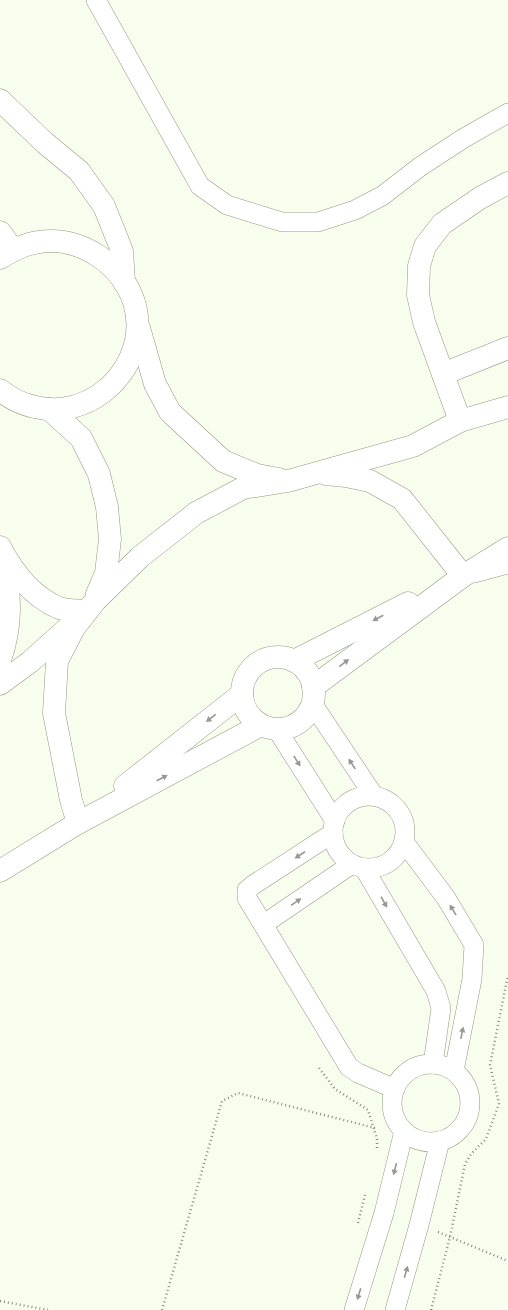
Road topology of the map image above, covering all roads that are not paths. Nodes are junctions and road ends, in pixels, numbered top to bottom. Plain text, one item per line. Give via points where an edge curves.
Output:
1 (96, 0) edge
2 (0, 100) edge
3 (508, 113) edge
4 (508, 183) edge
5 (0, 232) edge
6 (6, 254) edge
7 (124, 282) junction
8 (137, 324) junction
9 (508, 348) edge
10 (443, 374) junction
11 (2, 398) edge
12 (508, 407) edge
13 (49, 409) junction
14 (460, 421) junction
15 (316, 473) junction
16 (288, 481) junction
17 (0, 548) edge
18 (508, 548) edge
19 (508, 564) edge
20 (463, 576) junction
21 (95, 601) junction
22 (0, 660) edge
23 (294, 661) junction
24 (0, 684) edge
25 (242, 694) junction
26 (312, 695) junction
27 (269, 727) junction
28 (374, 796) junction
29 (78, 823) junction
30 (334, 827) junction
31 (404, 842) junction
32 (358, 866) junction
33 (0, 871) edge
34 (264, 924) junction
35 (433, 1064) junction
36 (454, 1071) junction
37 (395, 1089) junction
38 (404, 1131) junction
39 (440, 1141) junction
40 (354, 1310) edge
41 (395, 1310) edge

1 - 3 street via 200,186 227,205 282,222 318,222 355,210 382,196 421,166
2 - 7 street via 79,171 104,206 122,251
4 - 10 street via 480,198 442,224 425,246 419,266 418,295 424,322
5 - 6 street
6 - 7 street via 22,246 39,242 72,244 88,249 102,258
7 - 8 street via 134,302
8 - 13 street via 130,361 110,388 82,404
8 - 16 street via 155,384 170,412 223,462
9 - 10 street
10 - 14 street
11 - 13 street
12 - 14 street
13 - 21 street via 81,438 99,474 107,507 110,539 106,573
14 - 15 street via 413,446
15 - 16 street
15 - 20 street via 370,481 402,499
16 - 21 street via 244,488 196,513 140,557
17 - 22 street via 8,582 10,617
17 - 24 street via 20,577 40,597 61,608 87,611 30,662
18 - 20 street
19 - 20 street
20 -> 23 street
26 -> 20 street
21 - 29 street via 74,628 58,662 54,713
23 - 25 street via 282,657 258,662 243,682
23 - 26 street via 304,668 311,678
25 - 27 street via 244,707 251,717
25 -> 29 street
26 - 27 street via 307,714 297,723 286,728
28 -> 26 street
29 -> 27 street
27 -> 30 street
28 - 30 street via 361,796 350,801 341,810
28 - 31 street via 395,807 402,818
29 - 33 street
30 - 32 street via 336,846 342,856
30 -> 34 street via 247,890 247,898
31 - 32 street via 398,854 389,862 377,867
36 -> 31 street via 472,979 474,945 446,898
34 -> 32 street
32 -> 35 street via 436,991 441,1008
34 - 37 street via 349,1067
35 - 36 street
35 - 37 street via 412,1069 403,1076
36 - 39 street via 463,1080 468,1091 468,1116 461,1128
37 - 38 street via 392,1104 396,1118
38 - 39 street via 427,1142
38 -> 40 street via 384,1214
41 -> 39 street

